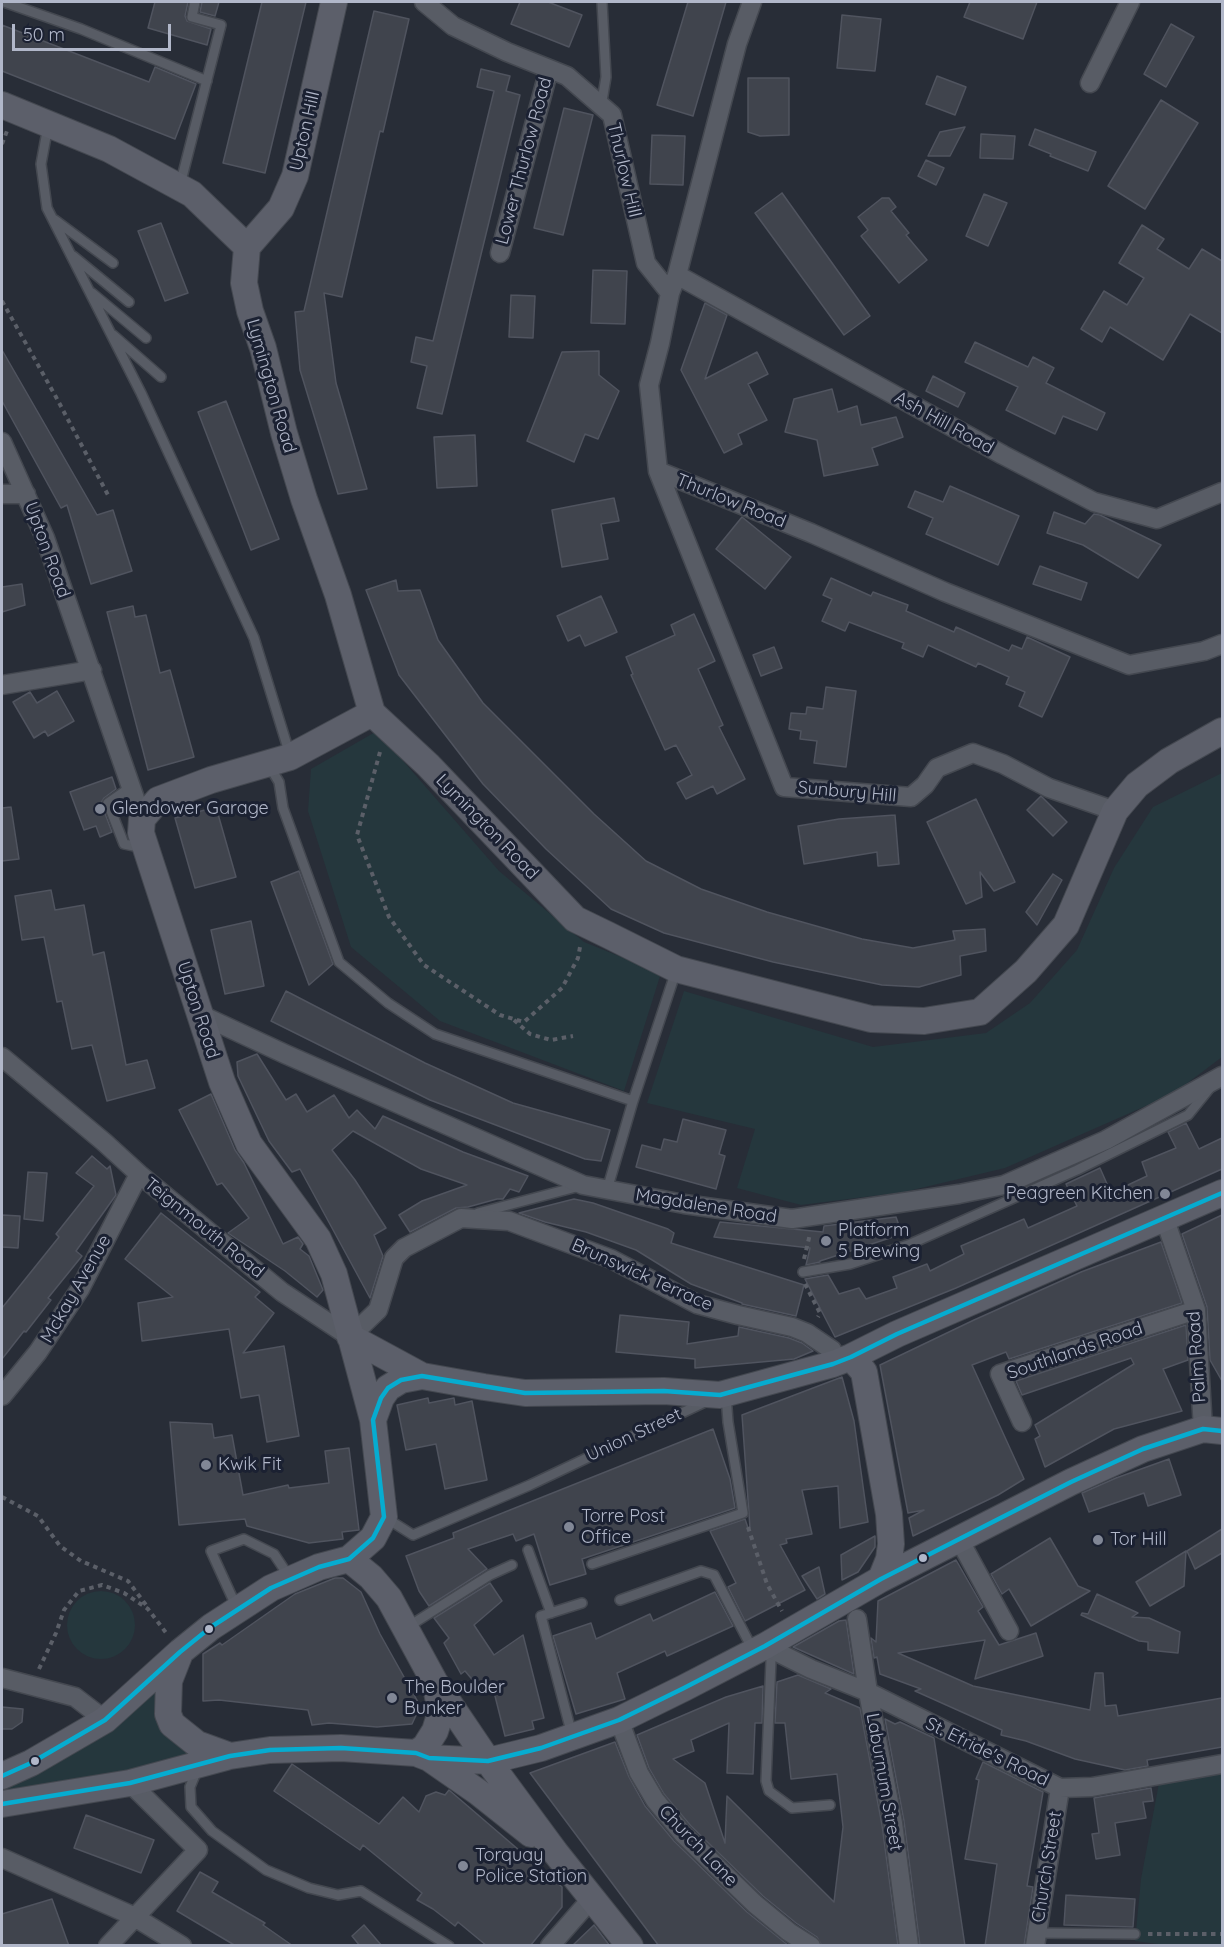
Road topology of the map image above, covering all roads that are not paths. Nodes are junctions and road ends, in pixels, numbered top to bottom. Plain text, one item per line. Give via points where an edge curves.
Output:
1 (4, 2) edge
2 (195, 2) edge
3 (334, 2) edge
4 (424, 2) edge
5 (602, 2) edge
6 (752, 2) edge
7 (1130, 2) edge
8 (549, 69) junction
9 (207, 81) junction
10 (1090, 83) dead end
11 (2, 105) edge
12 (601, 107) junction
13 (49, 124) junction
14 (180, 187) junction
15 (51, 217) junction
16 (247, 247) junction
17 (500, 253) dead end
18 (70, 254) junction
19 (113, 264) dead end
20 (677, 275) junction
21 (88, 289) junction
22 (670, 293) junction
23 (129, 302) dead end
24 (109, 331) junction
25 (146, 338) dead end
26 (161, 377) dead end
27 (2, 442) edge
28 (658, 471) junction
29 (1222, 492) edge
30 (2, 494) edge
31 (26, 494) junction
32 (1222, 644) edge
33 (92, 670) junction
34 (2, 686) edge
35 (381, 721) junction
36 (1222, 731) edge
37 (279, 760) junction
38 (131, 787) junction
39 (1115, 811) junction
40 (142, 819) junction
41 (146, 848) junction
42 (676, 969) junction
43 (199, 1014) junction
44 (2, 1057) edge
45 (1218, 1079) edge
46 (633, 1101) junction
47 (139, 1174) junction
48 (583, 1185) junction
49 (607, 1190) junction
50 (1222, 1193) edge
51 (461, 1218) junction
52 (1164, 1218) junction
53 (803, 1272) dead end
54 (1196, 1310) junction
55 (350, 1337) junction
56 (842, 1360) junction
57 (422, 1376) junction
58 (723, 1394) junction
59 (2, 1396) edge
60 (373, 1420) junction
61 (1022, 1422) dead end
62 (1213, 1430) edge
63 (384, 1517) junction
64 (960, 1540) junction
65 (528, 1550) dead end
66 (349, 1558) junction
67 (592, 1564) dead end
68 (512, 1565) dead end
69 (881, 1579) junction
70 (291, 1580) junction
71 (620, 1600) dead end
72 (582, 1603) dead end
73 (238, 1610) junction
74 (551, 1613) junction
75 (857, 1619) dead end
76 (406, 1629) junction
77 (1009, 1631) dead end
78 (760, 1649) junction
79 (180, 1652) junction
80 (2, 1678) edge
81 (434, 1681) junction
82 (868, 1692) junction
83 (105, 1720) junction
84 (619, 1720) junction
85 (572, 1737) junction
86 (230, 1756) junction
87 (423, 1756) junction
88 (488, 1761) junction
89 (1222, 1764) edge
90 (199, 1765) junction
91 (2, 1776) edge
92 (130, 1783) junction
93 (1060, 1788) junction
94 (2, 1804) edge
95 (830, 1805) dead end
96 (555, 1852) junction
97 (2, 1858) edge
98 (593, 1897) junction
99 (133, 1916) junction
100 (1135, 1934) road end
101 (1035, 1939) edge
102 (108, 1946) edge
103 (182, 1946) edge
104 (449, 1946) edge
105 (550, 1946) edge
106 (630, 1946) edge
107 (811, 1946) edge
108 (909, 1946) edge

1 - 9 lane
2 - 9 lane via 192,16 220,26
3 - 16 street, Upton Hill via 295,176 280,208
4 - 8 street, Thurlow Hill via 453,26
5 - 12 lane via 606,77
6 - 20 street, Thurlow Road via 737,44
7 - 10 street
8 - 12 street, Thurlow Hill via 567,76
8 - 17 street, Lower Thurlow Road
9 - 14 lane
11 - 13 street
12 - 22 street, Thurlow Hill via 612,115 646,262
13 - 14 street via 109,149
13 - 15 lane via 41,164
14 - 16 street
15 - 18 lane
15 - 19 lane
16 - 35 street, Lymington Road via 244,283 284,433
18 - 21 lane
18 - 23 lane
20 - 22 street, Thurlow Road
20 - 29 street, Ash Hill Road via 1094,502 1157,519
21 - 24 lane
21 - 25 lane
22 - 28 street, Thurlow Road via 649,385
24 - 26 lane
24 - 37 lane via 254,638
27 - 31 street, Upton Road
28 - 32 street, Thurlow Road via 1129,665
28 - 39 street, Sunbury Hill via 784,787 911,798 937,768 973,753 1049,788
30 - 31 street
31 - 33 street, Upton Road
33 - 34 street
33 - 38 street, Upton Road
35 - 37 street
35 - 42 street, Lymington Road via 575,919
36 - 39 street, Lymington Road via 1169,761 1137,785
37 - 40 street via 158,800
37 - 46 lane via 283,808 339,962 388,1003 435,1034
38 - 40 street, Upton Road
38 - 41 lane via 108,803 124,844
39 - 42 street, Lymington Road via 1066,925 1026,971 980,1012 924,1021 871,1019
40 - 41 street, Upton Road
41 - 43 street, Upton Road
42 - 46 lane
43 - 48 street, Magdalene Road
43 - 55 street, Upton Road via 249,1144 318,1239 334,1274
44 - 47 street, Teignmouth Road
45 - 49 street, Magdalene Road via 1106,1140 1005,1185 959,1194 792,1220
45 - 53 lane via 1188,1115 1077,1170 908,1245 850,1264
46 - 49 lane
47 - 55 street, Teignmouth Road via 282,1292
47 - 59 street, Mckay Avenue via 80,1289 38,1352
48 - 49 street, Magdalene Road
48 - 51 lane
50 - 52 street, Union Street
51 - 55 street via 404,1248 394,1258 378,1310
51 - 56 street, Brunswick Terrace via 509,1221 611,1259 698,1304 807,1333
52 - 54 street, Palm Road
52 - 56 street, Union Street
54 - 61 street, Southlands Road via 999,1374
54 - 62 street, Palm Road
55 - 57 street, Teignmouth Road
55 - 60 street, Upton Road
56 - 58 street, Union Street
56 - 69 street via 864,1372 889,1514 891,1544
57 - 58 street, Teignmouth Road via 525,1393
57 - 60 street, Teignmouth Road via 401,1380 388,1388
58 - 63 lane, Union Street via 413,1535
58 - 67 lane via 743,1513
60 - 63 street, Upton Road
62 - 64 street via 1133,1454
63 - 66 street via 373,1539
64 - 69 street
64 - 77 street
65 - 74 lane
66 - 70 street
66 - 76 street via 389,1598
68 - 76 lane
69 - 78 street
70 - 73 street
70 - 73 lane via 274,1554 244,1539 212,1551
71 - 78 lane via 701,1571 714,1575
72 - 74 lane
73 - 79 street
74 - 85 lane via 541,1616
75 - 82 street, Laburnum Street
76 - 81 street
78 - 82 street, St. Efride's Road
78 - 84 street
78 - 95 lane via 771,1660 766,1780 769,1791 792,1808
79 - 83 street
79 - 86 street via 169,1681 168,1714 172,1724 197,1744
80 - 83 street via 75,1697
81 - 87 street via 441,1712
81 - 88 street
82 - 93 street, St. Efride's Road
82 - 108 street, Laburnum Street via 893,1822
83 - 91 street
84 - 85 street
84 - 107 street, Church Lane via 639,1773 683,1834 754,1904
85 - 88 street
86 - 87 street via 270,1750 341,1748
86 - 90 street
87 - 88 street
87 - 96 street via 478,1792
88 - 96 street
89 - 93 street, St. Efride's Road via 1092,1787
90 - 92 street
90 - 104 lane via 190,1787 191,1807 212,1831 266,1870 338,1895 361,1891
92 - 94 street
92 - 99 street via 198,1850
93 - 101 street, Church Street
96 - 98 street
97 - 99 street
98 - 105 street
98 - 106 street
99 - 102 street
99 - 103 street
100 - 101 lane

